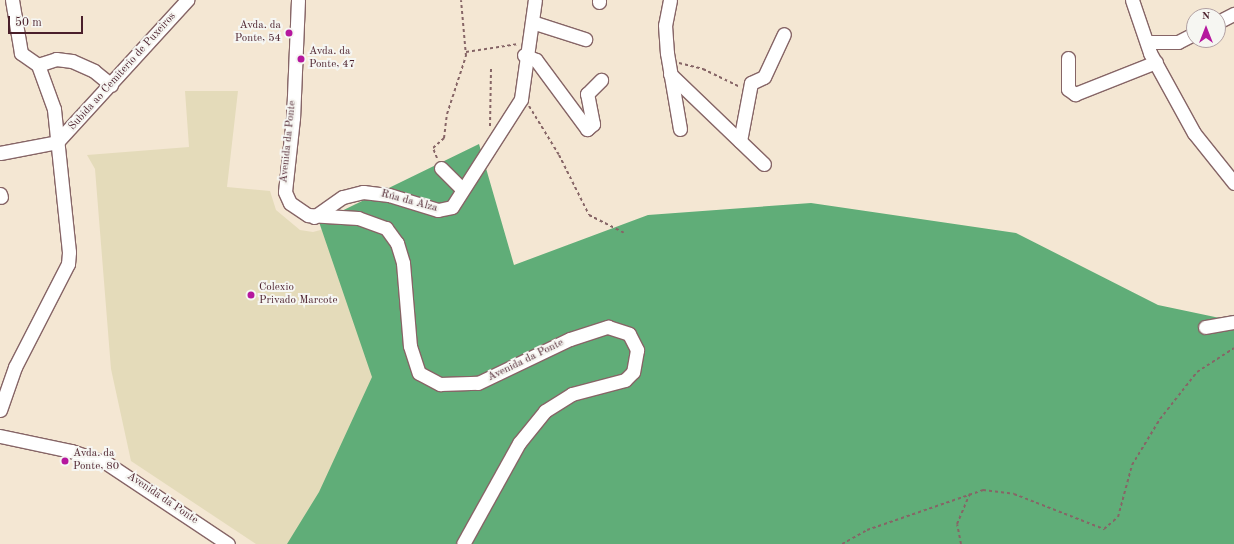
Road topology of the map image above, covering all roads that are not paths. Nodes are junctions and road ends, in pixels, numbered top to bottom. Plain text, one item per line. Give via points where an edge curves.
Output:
1 (12, 0) edge
2 (187, 0) edge
3 (298, 0) edge
4 (534, 0) edge
5 (670, 0) edge
6 (1132, 0) edge
7 (532, 22) junction
8 (784, 34) dead end
9 (585, 38) dead end
10 (1186, 38) edge
11 (1147, 42) junction
12 (526, 49) junction
13 (1068, 58) dead end
14 (1156, 62) junction
15 (38, 65) junction
16 (669, 68) junction
17 (601, 80) dead end
18 (111, 85) junction
19 (680, 129) dead end
20 (740, 141) junction
21 (57, 142) junction
22 (0, 153) edge
23 (764, 164) dead end
24 (441, 168) road end
25 (1234, 183) edge
26 (462, 189) junction
27 (314, 216) junction
28 (1234, 322) edge
29 (1205, 327) dead end
30 (0, 410) edge
31 (0, 436) edge
32 (228, 544) edge
33 (463, 544) edge

1 - 15 street via 21,53
2 - 18 street, Subida ao Cemiterio de Puxeiros
3 - 27 street, Avenida da Ponte via 293,118 284,186 290,204
4 - 7 street
5 - 16 street via 666,25
6 - 11 street
7 - 9 street
7 - 12 street
8 - 20 street via 764,77 751,83
10 - 11 street via 1178,42
11 - 14 street
12 - 17 street via 587,129 593,124 587,94
12 - 26 street, Rúa da Alza via 521,99
13 - 14 street via 1068,89 1075,94
14 - 25 street via 1194,133
15 - 18 street via 56,59 72,61 94,71
15 - 21 street, Subida ao Cemiterio de Puxeiros via 54,109
16 - 19 street
16 - 20 street
18 - 21 street, Subida ao Cemiterio de Puxeiros
20 - 23 street
21 - 22 street
21 - 30 street, Subida ao Cemiterio de Puxeiros via 68,264 15,367
24 - 26 street
26 - 27 street, Rúa da Alza via 446,211 389,195 363,192 343,197
27 - 33 street, Avenida da Ponte via 358,218 386,228 397,243 403,264 413,361 428,381 452,386 492,379 596,329 620,329 634,342 637,361 625,380 572,394 545,411 519,443
28 - 29 street
31 - 32 street, Avenida da Ponte via 71,450 108,464

